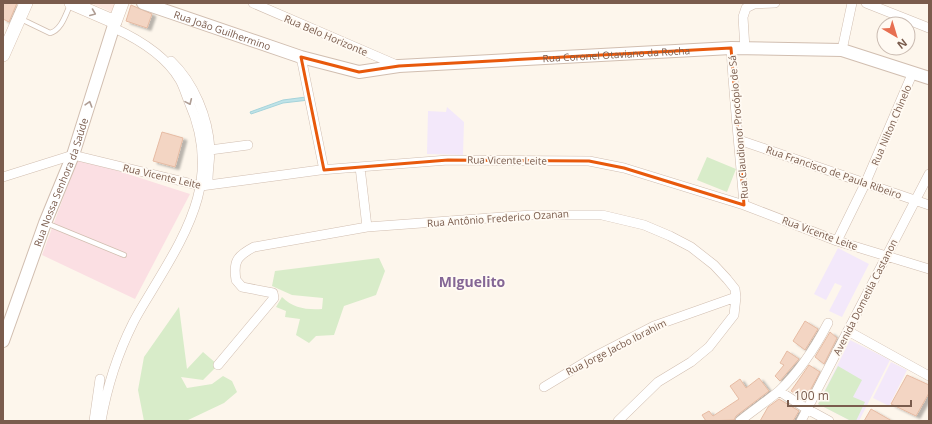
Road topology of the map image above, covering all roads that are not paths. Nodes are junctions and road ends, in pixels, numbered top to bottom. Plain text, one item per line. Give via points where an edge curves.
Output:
1 (26, 3) edge
2 (71, 3) edge
3 (122, 3) edge
4 (143, 3) edge
5 (253, 3) edge
6 (775, 3) edge
7 (852, 3) edge
8 (866, 3) edge
9 (19, 18) junction
10 (115, 25) junction
11 (929, 28) edge
12 (129, 36) junction
13 (731, 48) junction
14 (745, 49) junction
15 (842, 50) junction
16 (3, 55) edge
17 (301, 57) junction
18 (399, 66) junction
19 (913, 72) junction
20 (929, 78) edge
21 (739, 140) junction
22 (248, 145) dead end
23 (210, 150) junction
24 (73, 154) junction
25 (360, 167) junction
26 (324, 170) junction
27 (929, 174) edge
28 (3, 177) edge
29 (865, 184) junction
30 (204, 186) junction
31 (915, 200) junction
32 (744, 205) junction
33 (929, 205) edge
34 (45, 223) junction
35 (367, 227) junction
36 (837, 241) junction
37 (124, 255) dead end
38 (887, 255) junction
39 (929, 269) edge
40 (736, 297) junction
41 (828, 323) dead end
42 (848, 331) junction
43 (4, 335) edge
44 (218, 364) dead end
45 (929, 376) edge
46 (100, 379) dead end
47 (544, 387) dead end
48 (779, 390) junction
49 (807, 409) junction
50 (94, 421) edge
51 (101, 421) edge
52 (618, 421) edge
53 (740, 421) edge
54 (801, 421) edge
55 (829, 421) edge

1 - 9 main road
2 - 9 lane via 60,25 50,34
2 -> 10 main road
3 - 10 main road
4 - 17 street, Rua João Guilhermino
5 - 18 street, Rua Belo Horizonte
6 - 14 street via 754,4 746,8
7 - 15 street
8 - 11 street
9 - 16 main road
10 - 12 street
24 -> 10 street, Rua Nossa Senhora da Saúde
12 - 23 street via 155,47 188,80 204,117
12 -> 30 street via 156,53 179,80 201,134
13 - 14 street, Rua Coronel Otaviano da Rocha
13 - 18 street, Rua Coronel Otaviano da Rocha
13 - 21 street, Rua Claudionor Procópio de Sá via 734,110
14 - 15 street, Rua Coronel Otaviano da Rocha
15 - 19 street, Rua Coronel Otaviano da Rocha
17 - 18 street, Rua Coronel Otaviano da Rocha via 359,72
17 - 26 street
19 - 20 street, Rua Coronel Otaviano da Rocha
19 - 29 street, Rua Nilton Chinelo
21 - 29 street, Rua Francisco de Paula Ribeiro
21 - 32 street, Rua Claudionor Procópio de Sá
22 - 23 street
23 - 30 street
24 - 28 street
24 - 30 street, Rua Vicente Leite
24 - 34 street, Rua Nossa Senhora da Saúde
25 - 26 street, Rua Vicente Leite
25 - 32 street, Rua Vicente Leite via 448,160 589,161 624,168
25 - 35 street
26 - 30 street, Rua Vicente Leite
27 - 31 street, Avenida Dometila Castanon
29 - 31 street, Rua Francisco de Paula Ribeiro
29 - 36 street, Rua Nilton Chinelo
30 - 51 street via 176,250 133,322 122,347 110,376
31 - 33 street, Rua Francisco de Paula Ribeiro
31 - 38 street, Avenida Dometila Castanon
32 - 36 street, Rua Vicente Leite
34 - 37 lane
34 - 43 street, Rua Nossa Senhora da Saúde
35 - 40 street, Rua Antônio Frederico Ozanan via 531,215 602,215 644,225 691,248 727,279 735,290
35 - 44 street, Rua Antônio Frederico Ozanan via 280,241 254,247 242,253 236,260 236,280 242,287 273,293 274,298
36 - 38 street, Rua Vicente Leite
38 - 39 street, Rua Vicente Leite
38 - 42 street, Avenida Dometila Castanon
40 - 47 street, Rua Jorge Jacbo Ibrahim via 654,326 592,358
40 - 52 street via 734,315 709,347 691,362 658,382
41 - 48 street via 803,364
42 - 45 street
42 - 49 street, Avenida Dometila Castanon
46 - 50 street
48 - 49 street
48 - 53 street
49 - 54 street, Avenida Dometila Castanon
49 - 55 street

